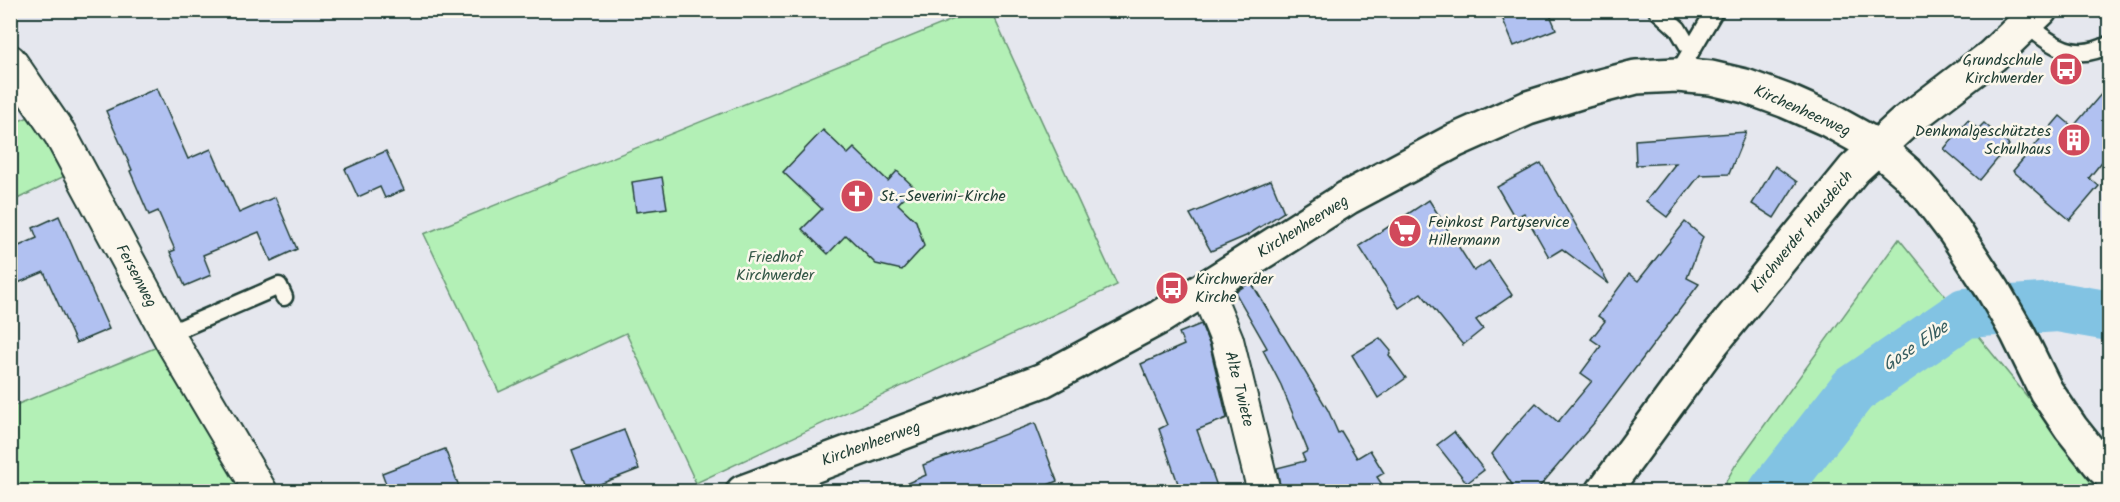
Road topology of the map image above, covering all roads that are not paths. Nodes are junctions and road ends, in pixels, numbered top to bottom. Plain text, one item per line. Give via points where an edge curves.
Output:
1 (1657, 10) edge
2 (1715, 10) edge
3 (2034, 18) edge
4 (2109, 44) edge
5 (10, 61) edge
6 (1684, 63) junction
7 (1876, 146) junction
8 (1206, 289) junction
9 (284, 297) dead end
10 (168, 334) junction
11 (2109, 474) edge
12 (261, 492) edge
13 (743, 492) edge
14 (1264, 492) edge
15 (1603, 492) edge

1 - 6 lane via 1678,29
2 - 6 lane
3 - 4 lane via 2048,41 2059,48 2085,53
3 - 7 main road, Kirchwerder Hausdeich via 1992,56
5 - 10 street, Fersenweg via 60,134
6 - 7 main road, Kirchenheerweg via 1711,78 1786,100
6 - 8 main road, Kirchenheerweg via 1528,108 1454,141 1347,198
7 - 11 main road, Kirchenheerweg via 1930,199 1993,290 2046,391
7 - 15 main road, Kirchwerder Hausdeich via 1713,342
8 - 13 main road, Kirchenheerweg via 1043,380
8 - 14 street, Alte Twiete via 1227,340
9 - 10 lane via 279,286
10 - 12 street, Fersenweg

